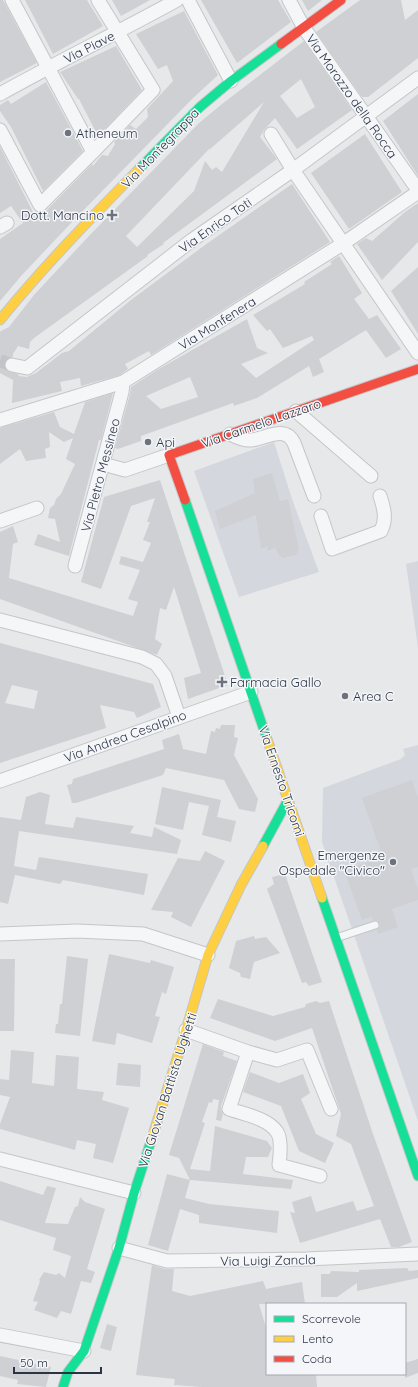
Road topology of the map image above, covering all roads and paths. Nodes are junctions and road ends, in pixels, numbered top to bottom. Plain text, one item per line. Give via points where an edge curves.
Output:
1 (12, 0) edge
2 (98, 0) edge
3 (177, 0) edge
4 (188, 0) edge
5 (289, 0) edge
6 (341, 0) edge
7 (304, 28) junction
8 (118, 33) junction
9 (48, 68) junction
10 (418, 78) edge
11 (231, 81) junction
12 (0, 94) edge
13 (366, 116) junction
14 (0, 130) edge
15 (271, 134) dead end
16 (93, 152) junction
17 (293, 170) junction
18 (418, 191) edge
19 (344, 244) junction
20 (0, 320) edge
21 (418, 353) edge
22 (12, 365) tunnel mouth
23 (418, 369) edge
24 (123, 382) junction
25 (296, 411) junction
26 (0, 420) edge
27 (230, 434) junction
28 (169, 455) junction
29 (103, 464) junction
30 (371, 476) dead end
31 (314, 496) dead end
32 (380, 496) dead end
33 (37, 508) dead end
34 (321, 516) dead end
35 (0, 521) edge
36 (75, 566) dead end
37 (0, 620) edge
38 (251, 692) junction
39 (179, 717) junction
40 (0, 781) edge
41 (288, 800) junction
42 (375, 925) dead end
43 (0, 934) edge
44 (336, 938) junction
45 (208, 955) junction
46 (186, 1030) junction
47 (248, 1052) junction
48 (331, 1109) dead end
49 (0, 1159) edge
50 (320, 1176) dead end
51 (418, 1176) edge
52 (134, 1194) junction
53 (119, 1248) junction
54 (418, 1254) edge
55 (0, 1335) edge
56 (84, 1351) junction
57 (63, 1387) edge

1 - 9 street
2 - 8 street
3 - 8 street, Via Piave
4 - 11 street
5 - 7 street, Via Morozzo della Rocca
6 - 7 street, Via Montegrappa
7 - 11 street, Via Montegrappa
7 - 13 street, Via Morozzo della Rocca
8 - 9 street, Via Piave
8 - 16 street via 153,90
9 - 12 street, Via Piave
9 - 16 street
10 - 13 street, Via Enrico Toti
11 - 20 street, Via Montegrappa via 200,107 86,224
13 - 17 street, Via Enrico Toti
13 - 18 street, Via Morozzo della Rocca
14 - 16 street via 40,205
15 - 17 street
17 - 19 street
17 - 22 street, Via Enrico Toti via 192,240 27,368
18 - 19 street, Via Monfenera
19 - 21 street
19 - 24 street, Via Monfenera
23 - 25 street, Via Carmelo Lazzaro
24 - 26 street, Via Monfenera
24 - 29 street, Via Pietro Messineo
25 - 27 street, Via Carmelo Lazzaro
25 - 30 street
27 - 28 street, Via Carmelo Lazzaro
27 - 31 street via 251,440 277,433 290,437
28 - 29 street, Via Carmelo Lazzaro via 125,470
28 - 38 street, Via Ernesto Tricomi
29 - 36 street, Via Pietro Messineo
32 - 34 street via 384,514 381,531 332,549
33 - 35 street
37 - 39 street via 156,664 165,676
38 - 39 street, Via Andrea Cesalpino
38 - 41 street, Via Ernesto Tricomi
39 - 40 street, Via Andrea Cesalpino
41 - 44 street, Via Ernesto Tricomi
41 - 45 street, Via Giovan Battista Ughetti via 241,886
42 - 44 lane
43 - 45 street via 77,931 143,934
44 - 51 street, Via Ernesto Tricomi
45 - 46 street, Via Giovan Battista Ughetti
46 - 47 street
46 - 52 street, Via Giovan Battista Ughetti
47 - 48 street via 277,1060 307,1050
47 - 50 street via 229,1109 264,1120 277,1132 281,1154 278,1166
49 - 52 street
52 - 53 street, Via Giovan Battista Ughetti
53 - 54 street, Via Luigi Zancla via 167,1261
53 - 56 street, Via Giovan Battista Ughetti
55 - 56 street
56 - 57 street, Via Giovan Battista Ughetti via 68,1372

